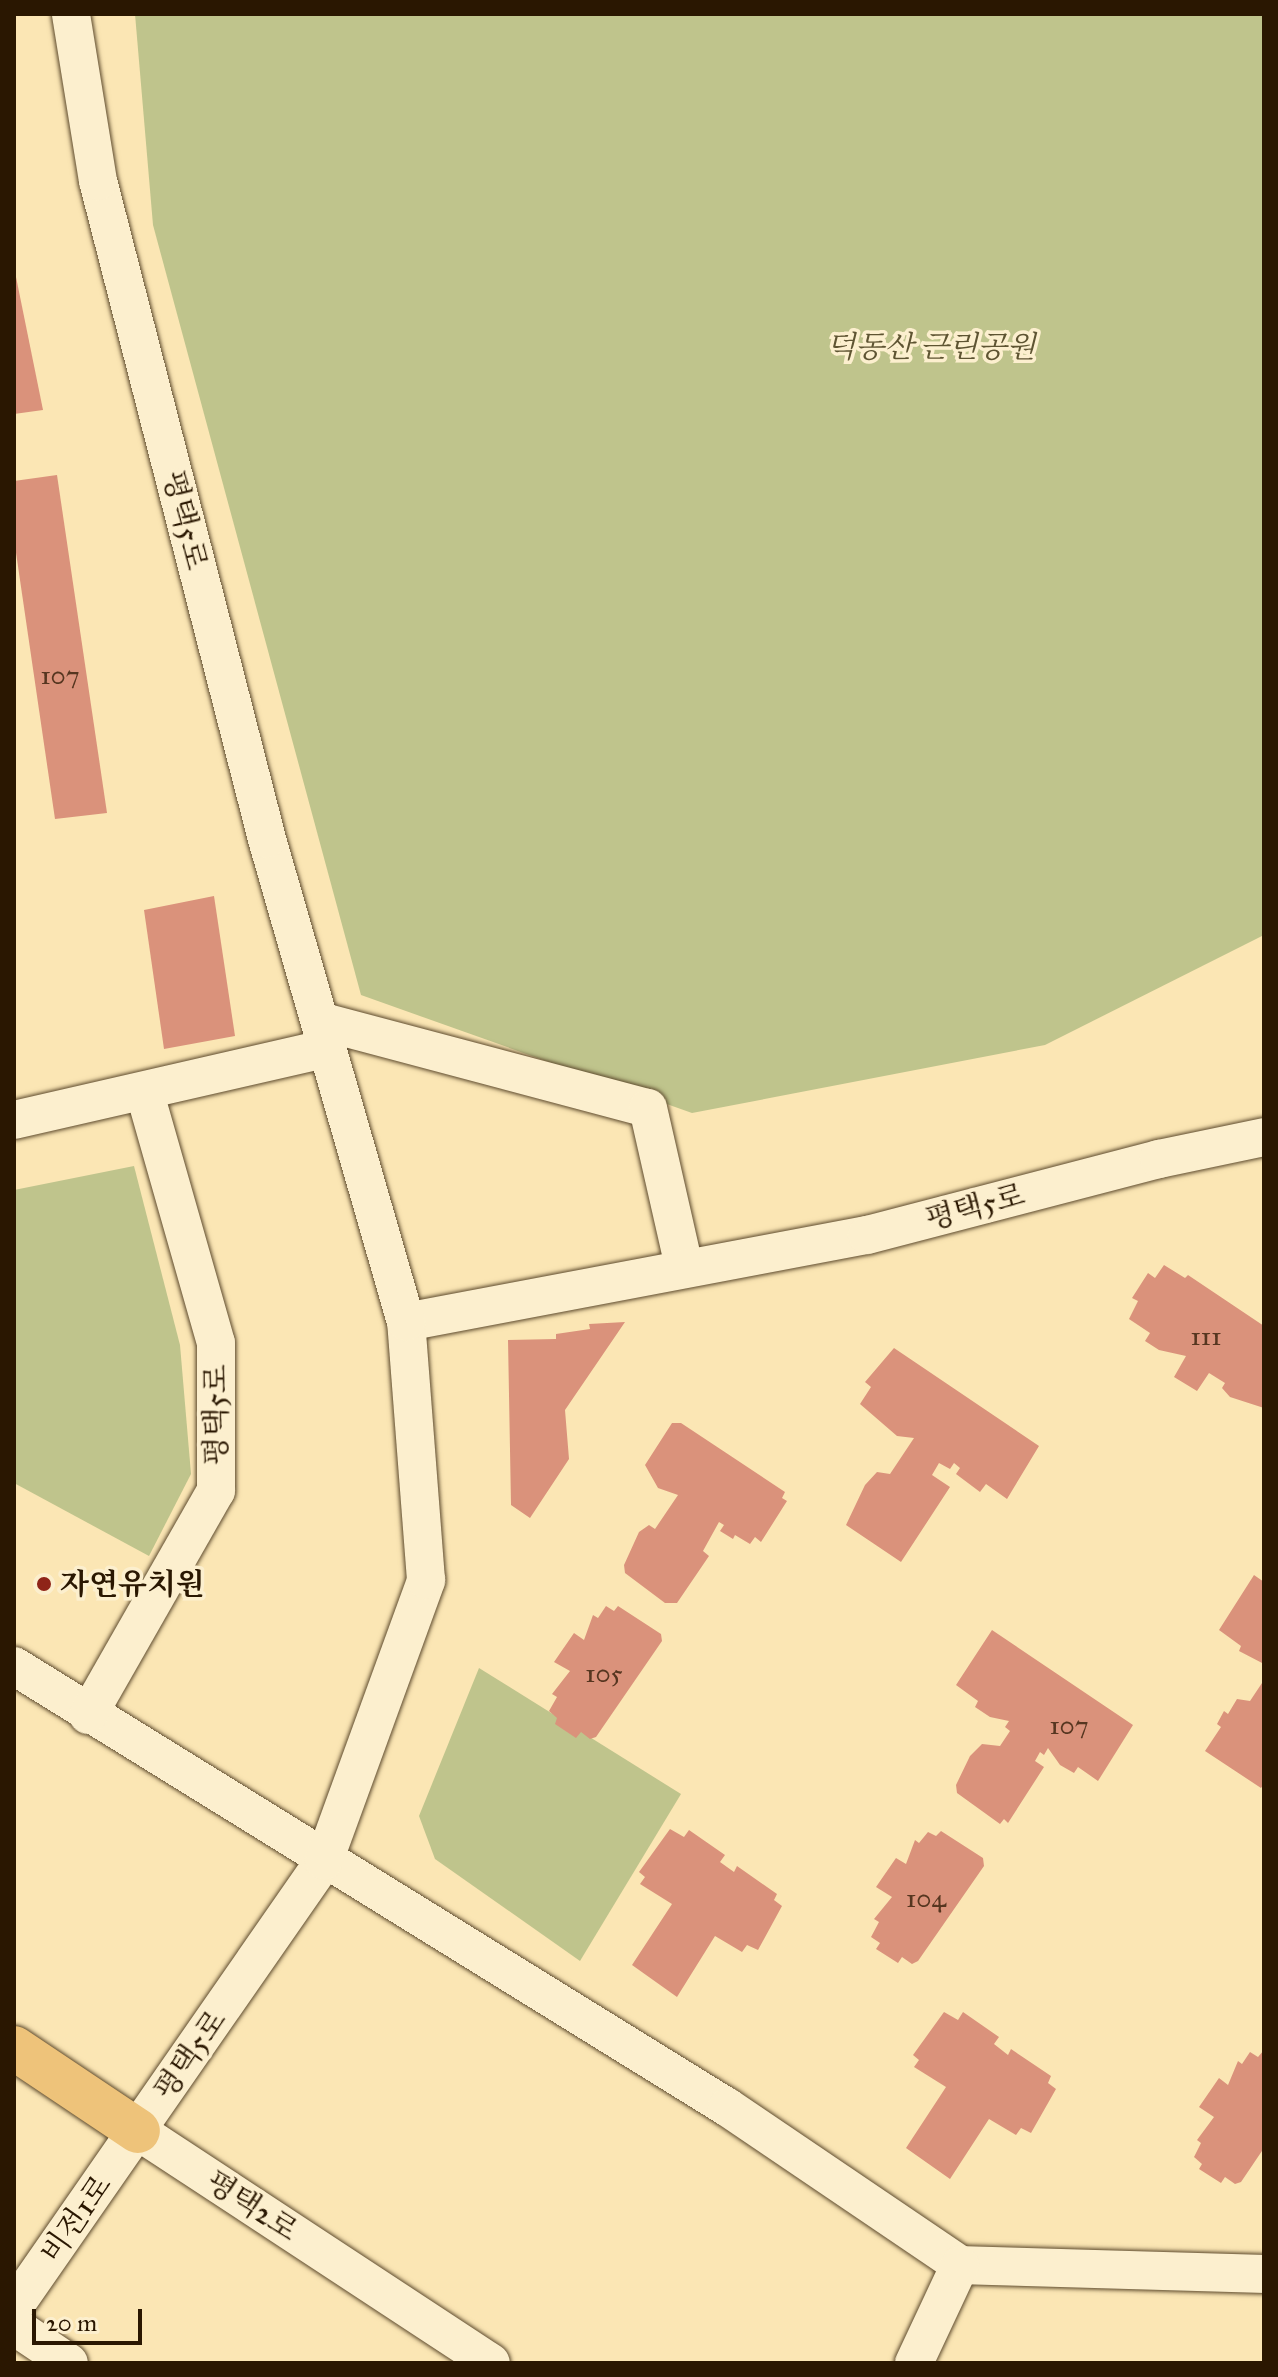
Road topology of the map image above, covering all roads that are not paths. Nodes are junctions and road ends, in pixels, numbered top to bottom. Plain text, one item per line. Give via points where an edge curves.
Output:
1 (71, 14) edge
2 (324, 1034) junction
3 (144, 1091) junction
4 (14, 1120) edge
5 (1264, 1137) edge
6 (684, 1267) junction
7 (406, 1322) junction
8 (14, 1666) edge
9 (88, 1715) junction
10 (324, 1861) junction
11 (14, 2048) edge
12 (138, 2131) junction
13 (960, 2265) junction
14 (1264, 2274) edge
15 (14, 2307) edge
16 (14, 2326) edge
17 (69, 2363) edge
18 (491, 2363) edge
19 (914, 2363) edge

1 - 2 street, 평택5로 via 102,196 267,839
2 - 3 street
2 - 6 street via 648,1108
2 - 7 street, 평택5로
3 - 4 street
3 - 9 street, 평택5로 via 216,1343 216,1491
5 - 6 street, 평택5로 via 867,1235
6 - 7 street, 평택5로
7 - 10 street, 평택5로 via 426,1580
8 - 9 street
9 - 10 street
10 - 12 street, 평택5로
10 - 13 street via 727,2107
11 - 12 main road, 평택2로
12 - 15 street, 비전1로
12 - 18 street, 평택2로
13 - 14 street
13 - 19 street
16 - 17 street

